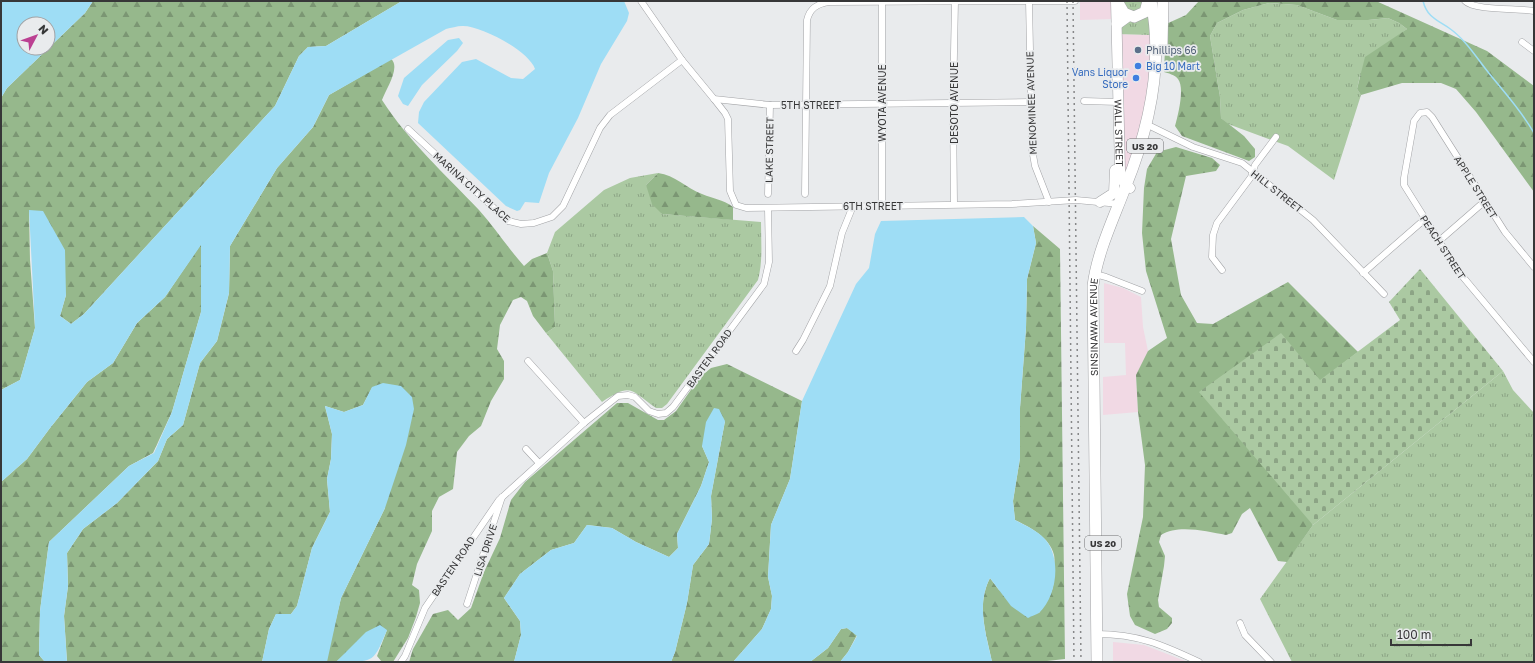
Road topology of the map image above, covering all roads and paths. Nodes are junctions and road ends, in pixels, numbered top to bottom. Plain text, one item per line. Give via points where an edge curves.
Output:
1 (642, 1) edge
2 (1029, 1) edge
3 (1075, 1) edge
4 (1117, 1) edge
5 (1148, 1) edge
6 (1151, 1) edge
7 (1156, 1) edge
8 (1163, 1) edge
9 (1466, 1) edge
10 (882, 2) edge
11 (955, 2) edge
12 (1534, 11) edge
13 (1128, 16) junction
14 (1117, 24) junction
15 (1522, 42) dead end
16 (1534, 51) edge
17 (1161, 54) junction
18 (682, 60) junction
19 (714, 99) junction
20 (1084, 101) dead end
21 (1030, 102) junction
22 (1118, 102) junction
23 (953, 104) junction
24 (770, 105) junction
25 (806, 105) junction
26 (882, 105) junction
27 (1418, 115) joint
28 (1149, 126) junction
29 (408, 129) dead end
30 (1276, 138) dead end
31 (1119, 149) junction
32 (1252, 172) junction
33 (1128, 187) junction
34 (768, 194) dead end
35 (805, 194) dead end
36 (1485, 201) junction
37 (1049, 202) junction
38 (1100, 202) junction
39 (954, 204) junction
40 (1121, 204) junction
41 (853, 206) junction
42 (882, 206) junction
43 (768, 209) junction
44 (1425, 219) junction
45 (1439, 241) junction
46 (1534, 267) edge
47 (1222, 270) dead end
48 (1363, 273) junction
49 (1098, 275) junction
50 (1142, 291) dead end
51 (1384, 294) dead end
52 (796, 351) dead end
53 (528, 361) dead end
54 (1534, 362) edge
55 (584, 423) junction
56 (526, 449) dead end
57 (539, 463) junction
58 (502, 497) junction
59 (467, 604) dead end
60 (1240, 623) dead end
61 (1100, 634) junction
62 (404, 659) edge
63 (400, 662) edge
64 (1097, 662) edge
65 (1104, 662) edge
66 (1199, 662) edge
67 (1270, 662) edge

1 - 18 street
2 - 3 street
2 - 11 street
2 - 21 street, MENOMINEE AVENUE
4 - 13 highway
4 - 14 main road, WALL STREET
5 - 13 highway via 1147,10 1142,15
6 - 28 highway, SINSINAWA AVENUE / US 20 via 1155,35 1155,77
7 - 17 highway, SINSINAWA AVENUE / US 20
8 - 17 highway
9 - 12 street via 1478,8 1517,8
10 - 11 street
10 - 25 street via 829,2 812,8 808,20
10 - 26 street, WYOTA AVENUE
11 - 23 street, DESOTO AVENUE
13 - 14 highway
14 - 22 main road, WALL STREET
15 - 16 street
17 - 28 highway, SINSINAWA AVENUE / US 20 via 1159,96
18 - 19 street
18 - 29 street, MARINA CITY PLACE via 610,115 600,128 563,206 552,217 534,223 508,221
19 - 24 street, 5TH STREET
19 - 43 street, 6TH STREET via 728,119 732,200 741,207
20 - 22 street
21 - 23 street, 5TH STREET
21 - 37 street, MENOMINEE AVENUE via 1034,162
22 - 31 main road, WALL STREET
23 - 26 street, 5TH STREET
23 - 39 street, DESOTO AVENUE
24 - 25 street, 5TH STREET
24 - 34 street, LAKE STREET
25 - 26 street, 5TH STREET
25 - 35 street
26 - 42 street, WYOTA AVENUE
27 - 36 street, APPLE STREET via 1425,112 1432,117
27 - 44 street, PEACH STREET via 1414,121 1403,182
28 - 32 street, HILL STREET via 1193,147 1238,161
28 - 33 highway, SINSINAWA AVENUE / US 20
30 - 32 street
31 - 33 main road, WALL STREET via 1120,175
31 - 38 main road via 1115,157 1115,190 1111,196
32 - 47 street via 1215,228 1212,257
32 - 48 street, HILL STREET via 1313,220
33 - 40 highway, SINSINAWA AVENUE / US 20
36 - 45 street
36 - 46 street, APPLE STREET via 1509,238
37 - 38 street, 6TH STREET
37 - 39 street, 6TH STREET
38 - 40 street, 6TH STREET
39 - 42 street, 6TH STREET
40 - 49 highway, SINSINAWA AVENUE / US 20
41 - 42 street, 6TH STREET
41 - 43 street, 6TH STREET via 789,206
41 - 52 street via 842,233 830,286 811,327
43 - 55 street, BASTEN ROAD via 769,262 764,284 670,410 662,414 653,413 635,397 622,394
44 - 45 street, PEACH STREET
44 - 48 street
45 - 54 street, PEACH STREET via 1460,275
48 - 51 street, HILL STREET
49 - 50 street
49 - 61 highway, SINSINAWA AVENUE / US 20 via 1093,294
53 - 55 street
55 - 57 street, BASTEN ROAD
56 - 57 street
57 - 58 street, BASTEN ROAD
58 - 59 street, LISA DRIVE
58 - 62 street, BASTEN ROAD via 493,506 425,608
60 - 67 street via 1245,635
61 - 64 highway, SINSINAWA AVENUE / US 20
61 - 65 highway, SINSINAWA AVENUE / US 20
61 - 66 street via 1124,634 1148,639
62 - 63 street, BASTEN ROAD

